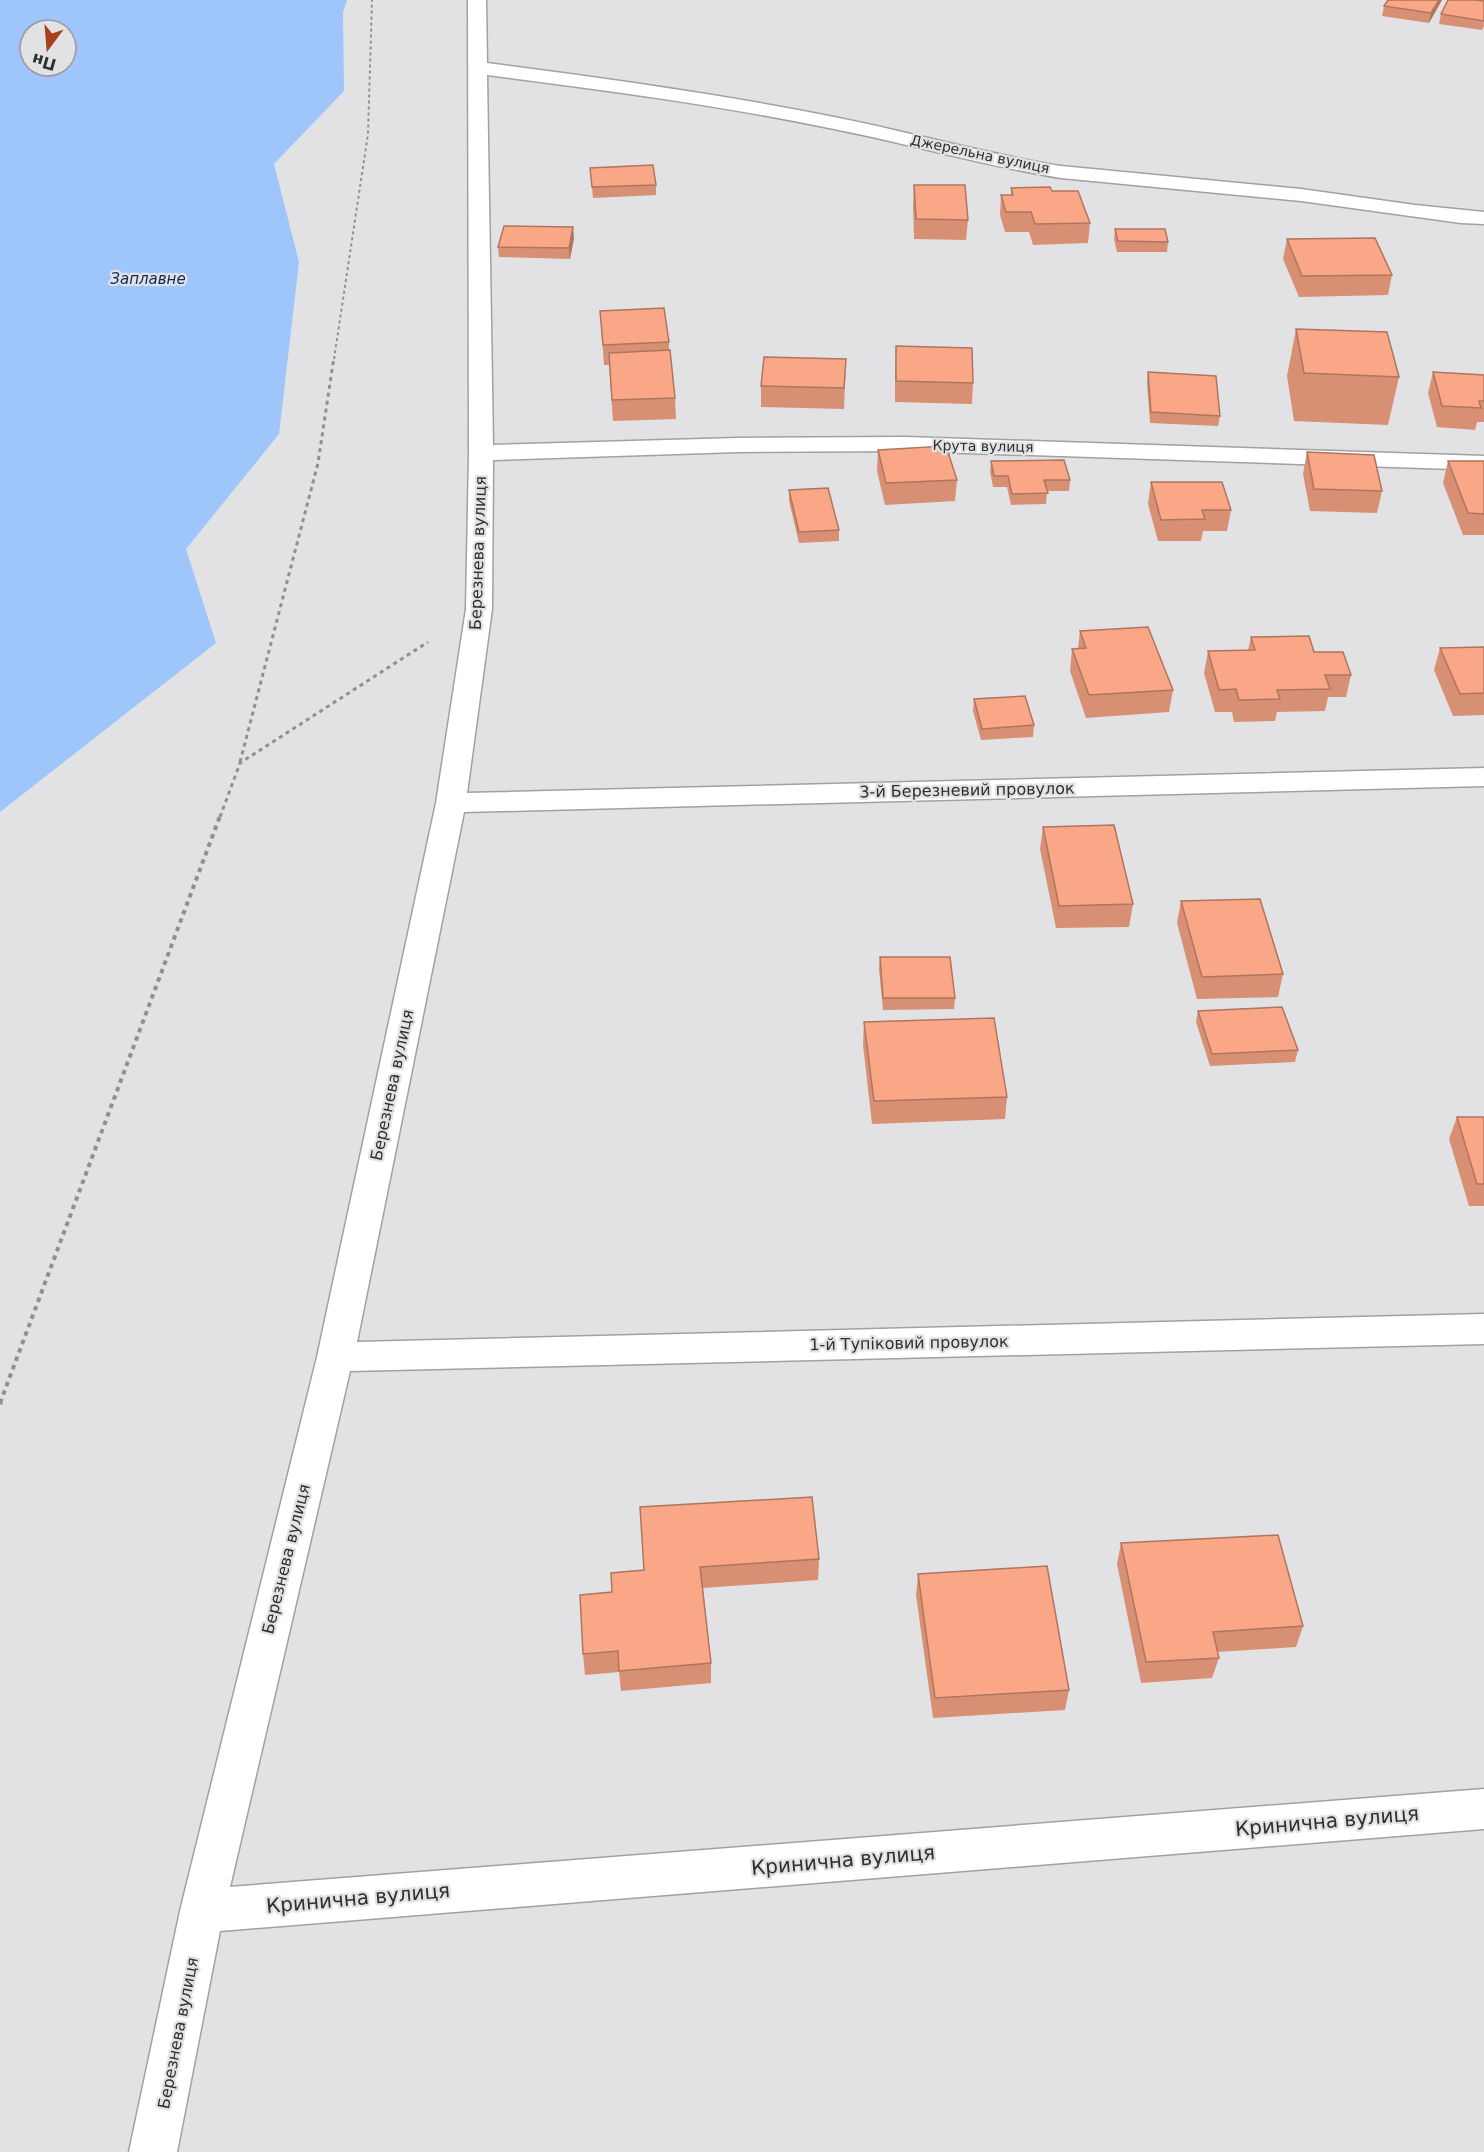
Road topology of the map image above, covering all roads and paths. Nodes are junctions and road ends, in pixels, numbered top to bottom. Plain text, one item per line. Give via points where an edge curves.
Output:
1 (372, 0) edge
2 (477, 0) edge
3 (479, 68) junction
4 (1484, 218) edge
5 (481, 453) junction
6 (1484, 462) edge
7 (480, 609) junction
8 (240, 762) junction
9 (1484, 777) edge
10 (451, 802) junction
11 (1484, 1329) edge
12 (335, 1357) junction
13 (0, 1404) edge
14 (1484, 1809) edge
15 (202, 1911) junction
16 (153, 2152) edge

1 - 8 path via 368,134 318,463
2 - 3 street, Березнева вулиця
3 - 4 street, Джерельна вулиця via 766,111 1079,174 1276,192 1415,213
3 - 5 street, Березнева вулиця
5 - 6 street, Крута вулиця via 906,444
5 - 7 street, Березнева вулиця
7 - 8 path
7 - 10 street, Березнева вулиця
8 - 13 path
9 - 10 street, 3-й Березневий провулок
10 - 12 street, Березнева вулиця
11 - 12 street, 1-й Тупіковий провулок
12 - 15 street, Березнева вулиця
14 - 15 street, Кринична вулиця
15 - 16 street, Березнева вулиця

